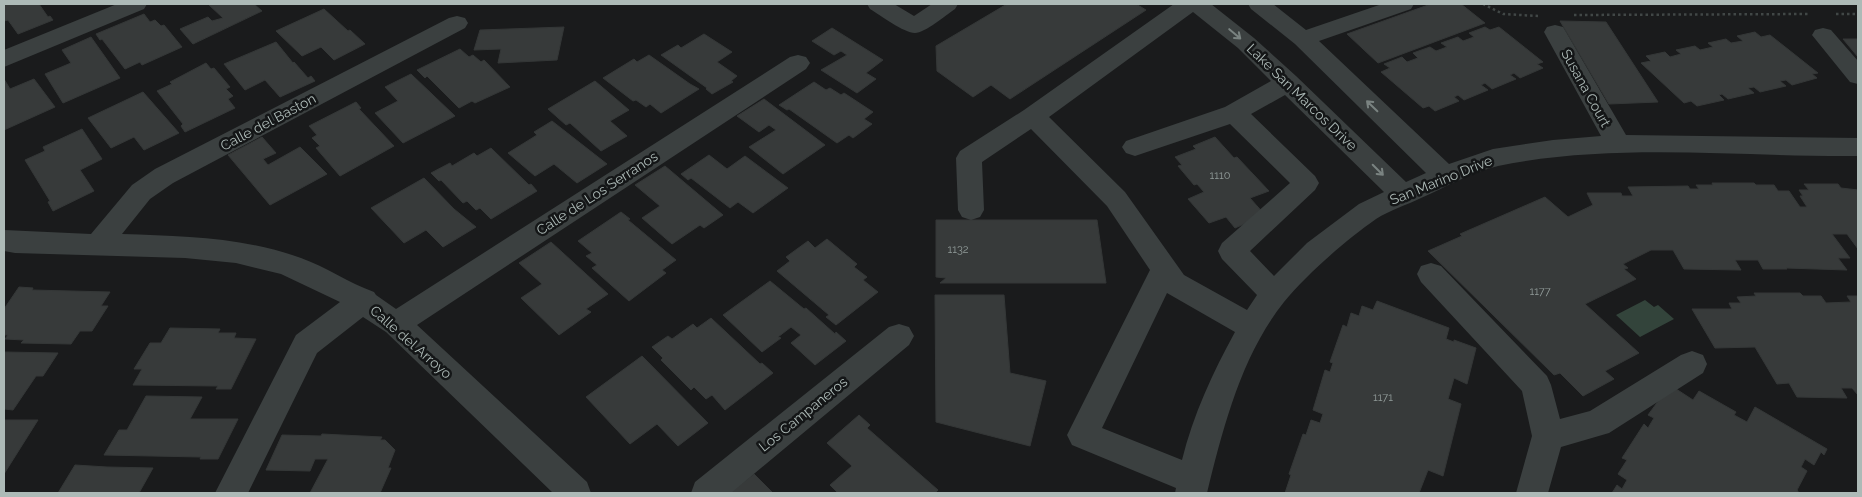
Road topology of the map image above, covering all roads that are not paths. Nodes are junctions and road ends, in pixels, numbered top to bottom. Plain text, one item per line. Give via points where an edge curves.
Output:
1 (136, 4) edge
2 (878, 4) edge
3 (947, 4) edge
4 (1189, 4) edge
5 (1197, 4) edge
6 (1260, 4) edge
7 (1403, 4) edge
8 (1555, 21) road end
9 (1824, 21) road end
10 (457, 23) dead end
11 (1303, 38) junction
12 (4, 59) edge
13 (798, 63) dead end
14 (1858, 76) edge
15 (1288, 82) junction
16 (1234, 112) junction
17 (1033, 116) junction
18 (1618, 144) junction
19 (1135, 147) dead end
20 (1858, 147) edge
21 (1445, 176) junction
22 (1402, 194) junction
23 (971, 210) dead end
24 (98, 245) junction
25 (7, 246) edge
26 (1164, 269) junction
27 (1431, 274) dead end
28 (1274, 294) junction
29 (364, 300) junction
30 (396, 324) junction
31 (1252, 327) junction
32 (899, 336) dead end
33 (1692, 364) dead end
34 (1548, 436) junction
35 (1193, 487) edge
36 (231, 493) edge
37 (575, 493) edge
38 (706, 493) edge
39 (1532, 493) edge

1 - 12 street
2 - 3 street via 915,26
4 - 17 street
5 -> 15 street, Lake San Marcos Drive
6 - 11 street
7 - 11 street
8 - 18 street, Susana Court
9 - 14 street
10 - 24 street, Calle del Baston via 164,176 142,192
21 -> 11 street
13 - 30 street, Calle de Los Serranos
15 - 16 street
15 -> 22 street, Lake San Marcos Drive
16 - 19 street
16 - 28 street via 1306,183 1232,251
17 - 23 street via 969,158
17 - 26 street via 1116,199
18 - 20 street, San Marino Drive
18 - 21 street, San Marino Drive via 1494,158
21 - 22 street, San Marino Drive
22 - 28 street, San Marino Drive via 1368,211 1317,251
24 - 25 street, Calle del Arroyo
24 - 29 street, Calle del Arroyo via 189,247 254,255 305,271
26 - 31 street via 1174,283
26 - 35 street via 1083,435
27 - 34 street via 1536,385
28 - 31 street, San Marino Drive
29 - 30 street, Calle del Arroyo
29 - 36 street via 306,344
30 - 37 street, Calle del Arroyo
31 - 35 street, San Marino Drive via 1227,376 1202,445
32 - 38 street, Los Campaneros
33 - 34 street via 1598,423
34 - 39 street

